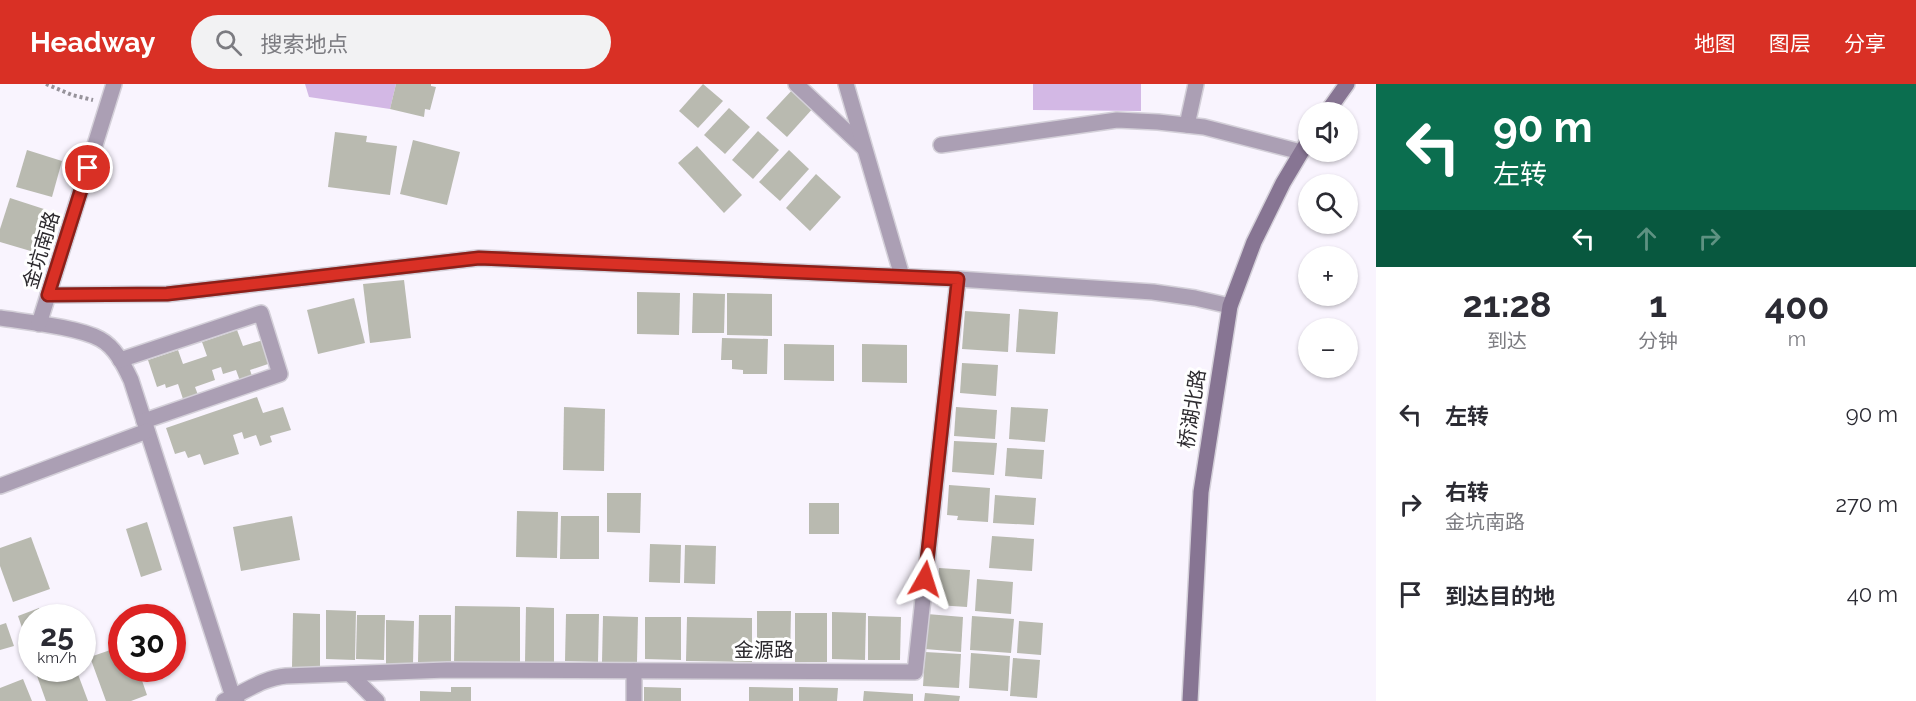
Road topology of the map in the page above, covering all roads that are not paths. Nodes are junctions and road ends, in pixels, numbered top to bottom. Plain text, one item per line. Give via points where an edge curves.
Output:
1 (114, 84) edge
2 (796, 84) edge
3 (846, 84) edge
4 (1196, 84) edge
5 (1347, 84) edge
6 (1334, 102) edge
7 (1187, 125) junction
8 (941, 145) dead end
9 (1298, 146) edge
10 (865, 149) junction
11 (1298, 158) edge
12 (902, 276) junction
13 (958, 279) junction
14 (48, 295) junction
15 (1230, 306) junction
16 (0, 318) edge
17 (39, 324) junction
18 (120, 360) junction
19 (146, 426) junction
20 (0, 486) edge
21 (634, 671) junction
22 (350, 674) junction
23 (231, 700) edge
24 (377, 701) edge
25 (634, 701) edge
26 (1190, 701) edge

1 - 14 street, 金坑南路
2 - 10 street
3 - 10 street
4 - 7 street
5 - 6 main road
7 - 8 street via 1117,120
7 - 9 street
10 - 12 street
11 - 15 main road, 桥湖北路 via 1254,242
12 - 13 street
12 - 14 street via 479,258 167,294
13 - 15 street via 1153,292
13 - 21 street, 金源路 via 915,672
14 - 17 street, 金坑南路
15 - 26 main road, 桥湖北路 via 1201,492
16 - 17 street
17 - 18 street via 101,339
18 - 19 street
18 - 19 street via 261,313 280,374
19 - 20 street
19 - 23 street
21 - 22 street, 金源路
21 - 25 street
22 - 23 street, 金源路 via 278,677 255,684
22 - 24 street

